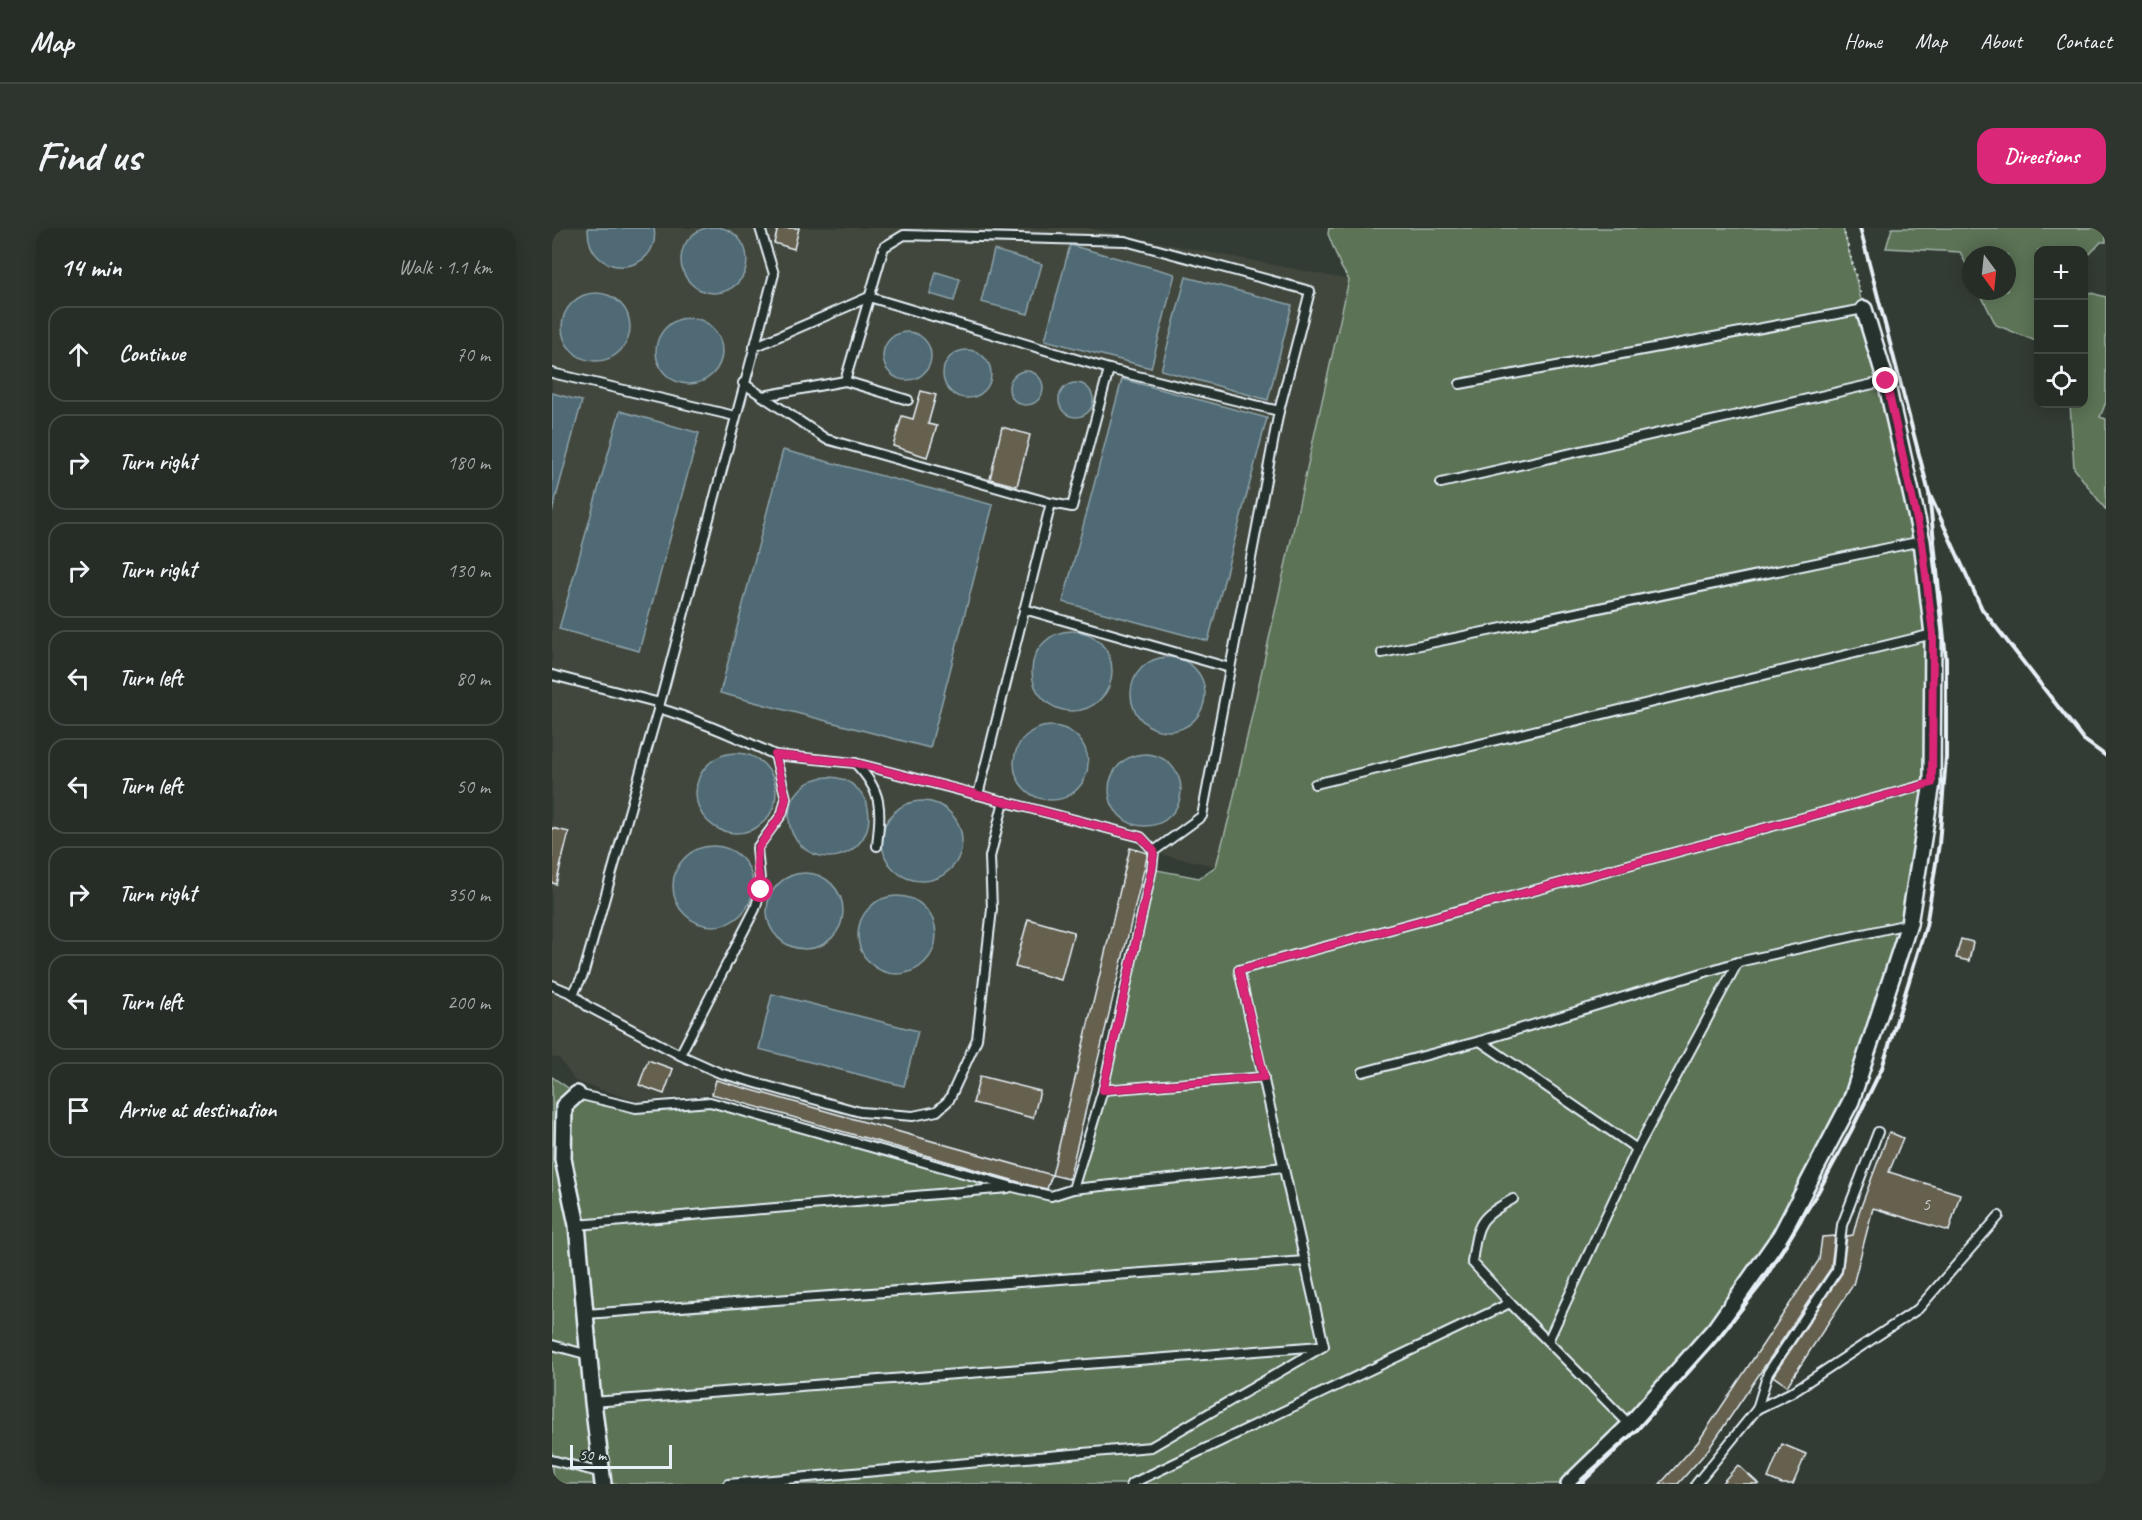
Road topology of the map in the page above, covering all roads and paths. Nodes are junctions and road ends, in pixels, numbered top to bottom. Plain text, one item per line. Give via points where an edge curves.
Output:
1 (760, 228) edge
2 (1843, 228) edge
3 (913, 231) edge
4 (869, 297) junction
5 (1864, 309) junction
6 (754, 347) junction
7 (1109, 369) junction
8 (552, 373) edge
9 (845, 381) junction
10 (1886, 381) junction
11 (744, 383) junction
12 (1460, 384) dead end
13 (763, 396) junction
14 (908, 400) dead end
15 (1279, 411) junction
16 (735, 416) junction
17 (1441, 483) dead end
18 (1051, 503) junction
19 (1922, 542) junction
20 (1024, 609) junction
21 (1933, 634) junction
22 (1382, 653) dead end
23 (1230, 668) junction
24 (552, 675) edge
25 (659, 706) junction
26 (775, 755) junction
27 (855, 763) junction
28 (1932, 783) junction
29 (1315, 784) dead end
30 (978, 795) junction
31 (1004, 801) junction
32 (877, 846) dead end
33 (1154, 851) junction
34 (1909, 924) junction
35 (1738, 962) junction
36 (552, 986) edge
37 (573, 994) junction
38 (1480, 1041) junction
39 (680, 1055) junction
40 (1364, 1072) dead end
41 (1264, 1077) junction
42 (1103, 1090) junction
43 (576, 1094) joint
44 (558, 1110) edge
45 (1878, 1132) dead end
46 (1637, 1149) junction
47 (1284, 1167) junction
48 (1013, 1187) junction
49 (1073, 1189) junction
50 (1513, 1199) dead end
51 (1999, 1216) dead end
52 (577, 1225) junction
53 (1305, 1261) junction
54 (1510, 1303) junction
55 (586, 1314) junction
56 (1548, 1341) junction
57 (552, 1345) edge
58 (1324, 1346) junction
59 (589, 1355) junction
60 (593, 1402) junction
61 (1757, 1409) junction
62 (1630, 1425) junction
63 (552, 1460) edge
64 (602, 1478) edge
65 (1583, 1478) edge
66 (728, 1484) edge
67 (1131, 1484) edge
68 (1569, 1484) edge
69 (1696, 1484) edge

1 - 6 lane via 774,274
2 - 5 path
3 - 4 lane via 884,248
3 - 15 lane via 1125,241 1311,291
4 - 6 lane
4 - 7 lane
4 - 9 lane
5 - 10 street
5 - 12 lane
6 - 11 lane
7 - 15 lane
7 - 18 lane via 1072,507
8 - 16 lane
9 - 13 lane
9 - 14 lane
10 - 17 lane
10 - 19 street
11 - 13 lane
11 - 16 lane
13 - 18 lane via 826,439
15 - 23 lane
16 - 25 lane
18 - 20 lane
19 - 21 street
19 - 22 lane
20 - 23 lane
20 - 30 lane
21 - 28 street
21 - 29 lane
23 - 33 lane via 1202,816
24 - 25 lane
25 - 26 lane via 724,730
25 - 37 lane via 583,975
26 - 27 lane
26 - 39 lane via 786,798 782,814 758,848 761,890 755,909
27 - 30 lane
27 - 32 lane via 870,778 878,798
28 - 34 street
28 - 41 lane via 1239,970
30 - 31 lane
31 - 33 lane via 1141,837
31 - 39 lane via 990,857 992,909 977,1039 949,1100 937,1111 913,1116 860,1112 720,1073
33 - 42 lane
34 - 35 lane
34 - 62 street via 1851,1101 1781,1235 1715,1329
35 - 38 lane
35 - 46 lane
36 - 37 lane
37 - 39 lane via 587,1006
38 - 40 lane
38 - 46 lane
41 - 42 lane
41 - 47 lane
42 - 49 lane
43 - 44 street
43 - 48 lane via 636,1107 710,1102
44 - 52 street via 563,1159
45 - 61 lane via 1842,1225 1837,1270 1768,1373
46 - 56 lane
47 - 49 lane
47 - 53 lane
48 - 49 lane via 1051,1196
48 - 52 lane
50 - 54 lane via 1490,1212 1477,1229 1472,1262
51 - 61 lane via 1918,1309 1792,1392
52 - 55 street
53 - 55 lane
53 - 58 lane
54 - 56 lane
54 - 67 lane
55 - 59 street
56 - 62 lane
57 - 59 lane
58 - 60 lane
58 - 66 lane via 1151,1447
59 - 60 street
60 - 64 street
61 - 69 lane
62 - 65 street
63 - 64 lane
65 - 68 street

